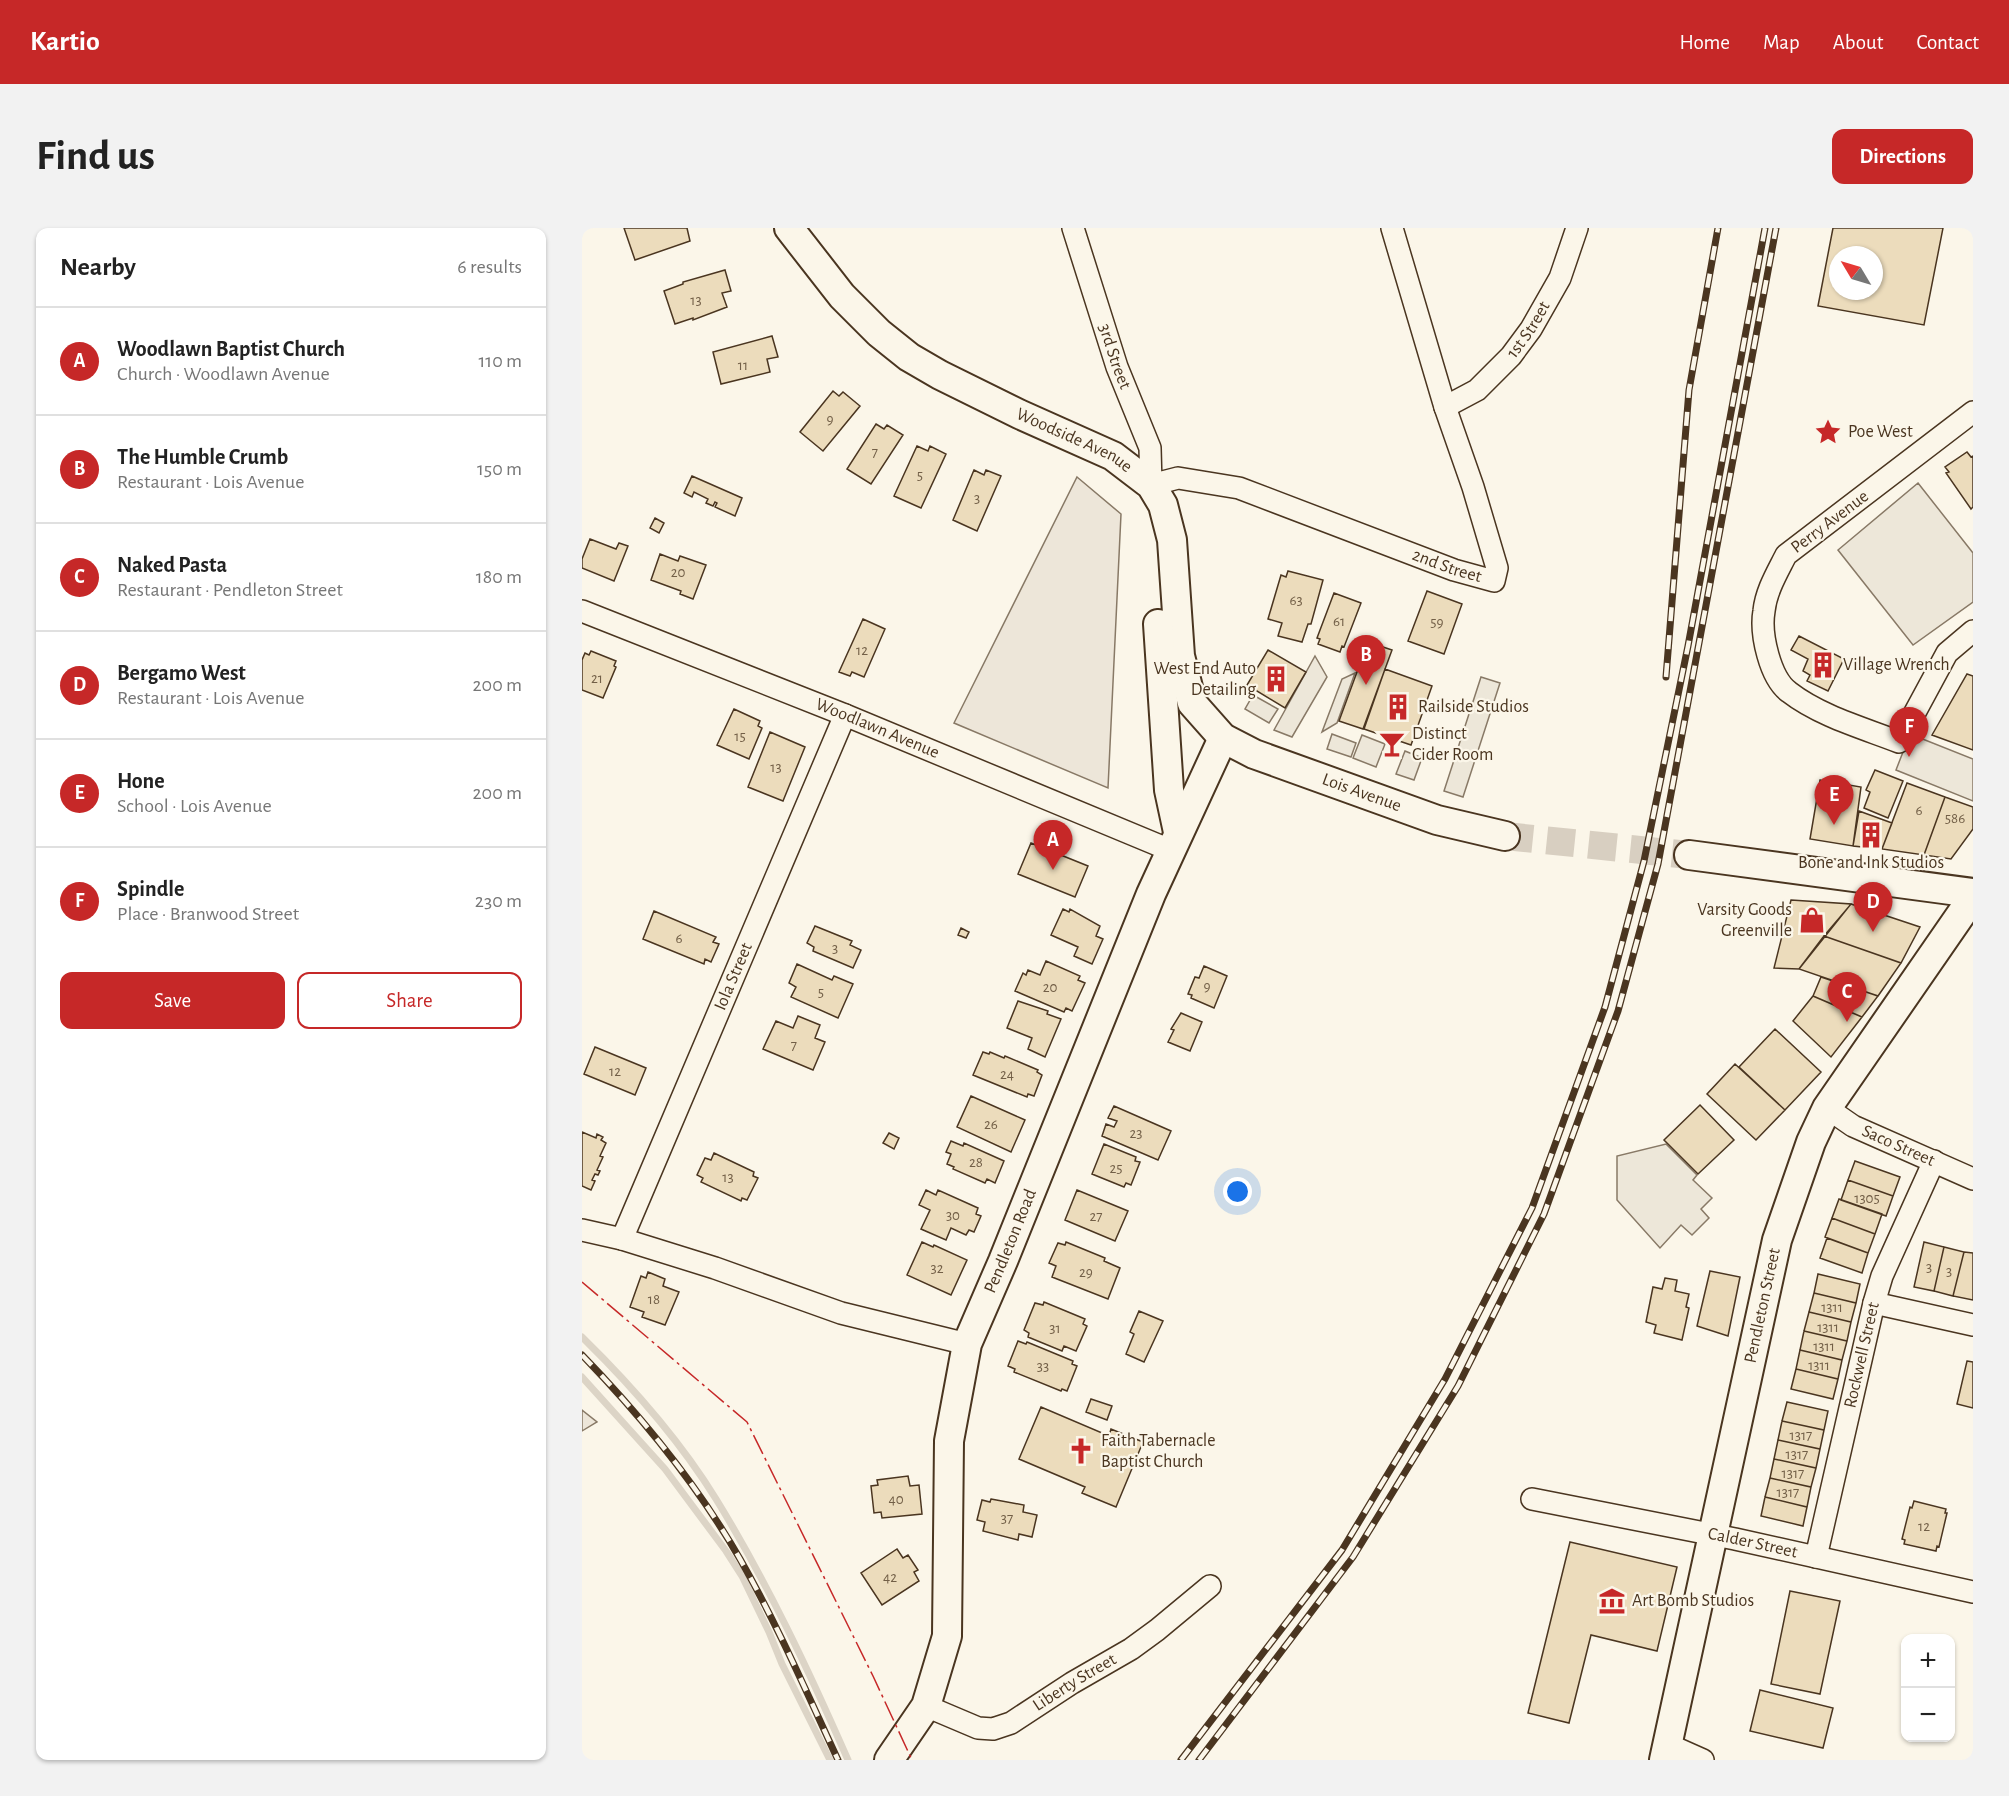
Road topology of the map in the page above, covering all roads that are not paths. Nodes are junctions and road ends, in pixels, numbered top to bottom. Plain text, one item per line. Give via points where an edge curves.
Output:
1 (789, 228) edge
2 (1073, 228) edge
3 (1392, 228) edge
4 (1577, 228) edge
5 (1445, 407) junction
6 (1973, 412) edge
7 (1151, 485) junction
8 (1172, 540) junction
9 (582, 611) edge
10 (1973, 632) edge
11 (845, 715) junction
12 (1222, 738) junction
13 (1505, 836) tunnel mouth
14 (1174, 841) junction
15 (1689, 855) tunnel mouth
16 (1973, 895) edge
17 (1827, 1108) junction
18 (1934, 1161) junction
19 (1973, 1179) edge
20 (582, 1230) edge
21 (622, 1239) junction
22 (1874, 1303) junction
23 (1973, 1325) edge
24 (967, 1344) junction
25 (1532, 1499) dead end
26 (1712, 1534) junction
27 (1816, 1557) junction
28 (1209, 1586) dead end
29 (1973, 1592) edge
30 (926, 1706) junction
31 (1666, 1752) edge
32 (890, 1759) edge
33 (1703, 1760) edge

1 - 7 street, Woodside Avenue via 842,296 909,357 1019,414 1113,456
2 - 7 street, 3rd Street via 1117,367 1150,448
3 - 5 street, 2nd Street
4 - 5 street, 1st Street via 1552,294 1531,329 1477,390
5 - 7 street, 2nd Street via 1497,568 1494,581 1455,570 1239,488 1178,478
6 - 10 street, Perry Avenue via 1786,555 1763,612 1771,666 1788,691 1829,715 1899,742 1947,653
7 - 8 street, Woodside Avenue via 1163,505
8 - 12 street, Woodside Avenue via 1182,665 1192,703
8 - 14 street via 1158,618
9 - 11 street, Woodlawn Avenue
11 - 14 street, Woodlawn Avenue
11 - 21 street, Iola Street
12 - 13 street, Lois Avenue via 1254,754 1437,820
12 - 14 street, Pendleton Road
14 - 24 street, Pendleton Road
15 - 16 street
16 - 17 street, Pendleton Street
17 - 18 street, Saco Street via 1853,1126
17 - 26 street, Pendleton Street via 1777,1240
18 - 19 street, Saco Street
18 - 22 street, Rockwell Street via 1882,1276
20 - 21 street
21 - 24 street via 842,1313
22 - 23 street
22 - 27 street, Rockwell Street
24 - 30 street, Pendleton Road via 949,1441 947,1636
25 - 26 street, Calder Street
26 - 27 street, Calder Street
26 - 31 street, Pendleton Street
27 - 29 street, Calder Street
28 - 30 street, Liberty Street via 1131,1649 1011,1723 993,1729 978,1728
30 - 32 street, Pendleton Road
31 - 33 street

